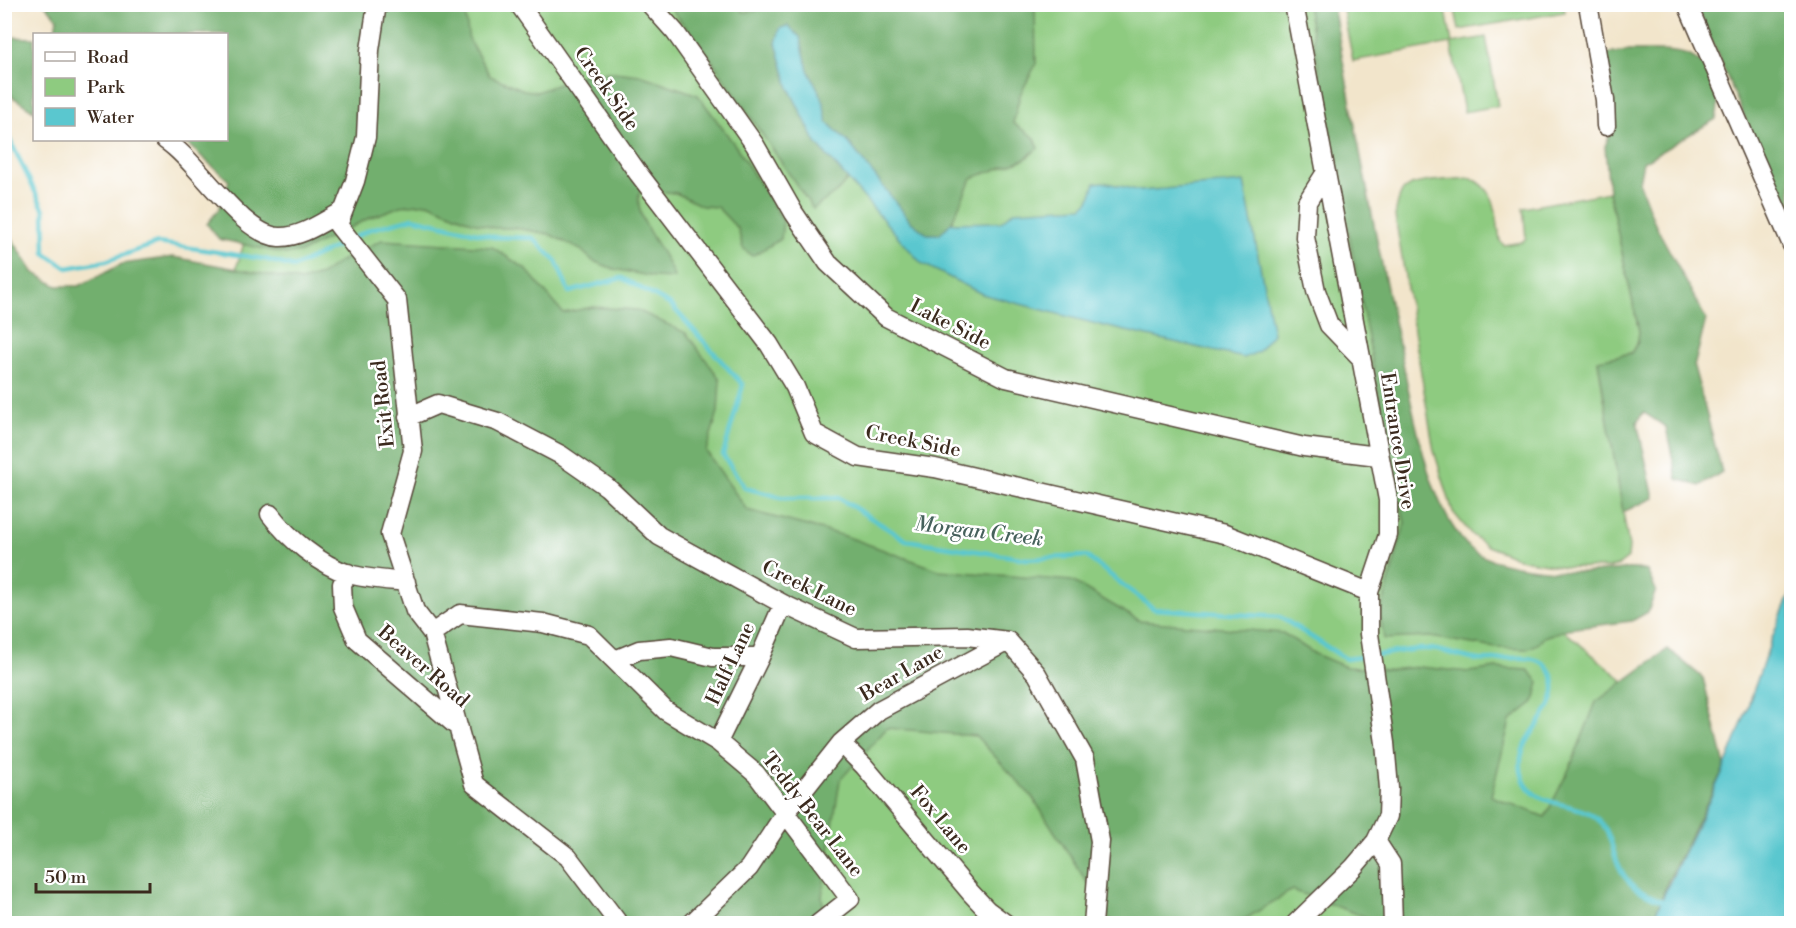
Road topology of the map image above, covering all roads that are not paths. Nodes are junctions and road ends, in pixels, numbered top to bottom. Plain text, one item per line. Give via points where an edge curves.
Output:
1 (377, 4) edge
2 (519, 4) edge
3 (650, 4) edge
4 (1294, 4) edge
5 (1588, 4) edge
6 (1687, 4) edge
7 (1606, 126) dead end
8 (166, 141) edge
9 (1326, 172) junction
10 (340, 218) junction
11 (1791, 245) edge
12 (1361, 358) junction
13 (408, 417) junction
14 (1378, 456) junction
15 (270, 514) dead end
16 (348, 573) junction
17 (406, 582) junction
18 (1370, 592) junction
19 (783, 604) junction
20 (432, 633) junction
21 (1008, 641) junction
22 (760, 657) junction
23 (615, 660) junction
24 (459, 728) junction
25 (718, 742) junction
26 (842, 743) junction
27 (784, 815) junction
28 (1376, 841) junction
29 (619, 924) edge
30 (691, 924) edge
31 (818, 924) edge
32 (1005, 924) edge
33 (1093, 924) edge
34 (1295, 924) edge
35 (1393, 924) edge

1 - 10 street via 370,50 366,137
2 - 18 street, Creek Side via 638,173 769,344 795,387 814,433 858,457 935,468 1225,534
3 - 14 street, Lake Side via 675,32 755,145 828,263 886,317 1006,378 1304,447
4 - 9 street, Entrance Drive
5 - 7 street
6 - 11 street
8 - 10 street via 225,201 267,234 292,236
9 - 12 street, Entrance Drive
9 - 12 street via 1306,202 1305,237 1316,291 1329,325
10 - 13 street, Exit Road via 363,258 397,300
12 - 14 street, Entrance Drive
13 - 17 street, Exit Road via 413,451 390,534
13 - 19 street, Creek Lane via 438,404 498,422 561,455 607,487 659,536
14 - 18 street, Entrance Drive via 1388,500 1388,535
15 - 16 street via 282,531
16 - 17 street
16 - 24 street, Beaver Road via 342,584 343,607 357,640
17 - 20 street, Exit Road via 415,611
18 - 28 street, Entrance Drive via 1369,634 1389,788 1388,816
19 - 21 street, Creek Lane via 856,638 968,636
19 - 22 street, Half Lane
20 - 23 street, Teddy Bear Lane via 460,614 543,623 590,635
20 - 24 street, Exit Road
21 - 26 street, Bear Lane via 879,710
21 - 33 street via 1037,674 1085,759 1100,842
22 - 23 street via 713,657 671,647 639,650
22 - 25 street, Half Lane
23 - 25 street, Teddy Bear Lane via 666,711
24 - 29 street, Exit Road via 474,783 568,857
25 - 27 street, Teddy Bear Lane via 756,774
26 - 27 street, Bear Lane
26 - 32 street, Fox Lane via 970,892
27 - 30 street, Bear Lane via 749,868
27 - 31 street, Teddy Bear Lane via 850,899
28 - 34 street, Entrance Drive
28 - 35 street via 1391,864

